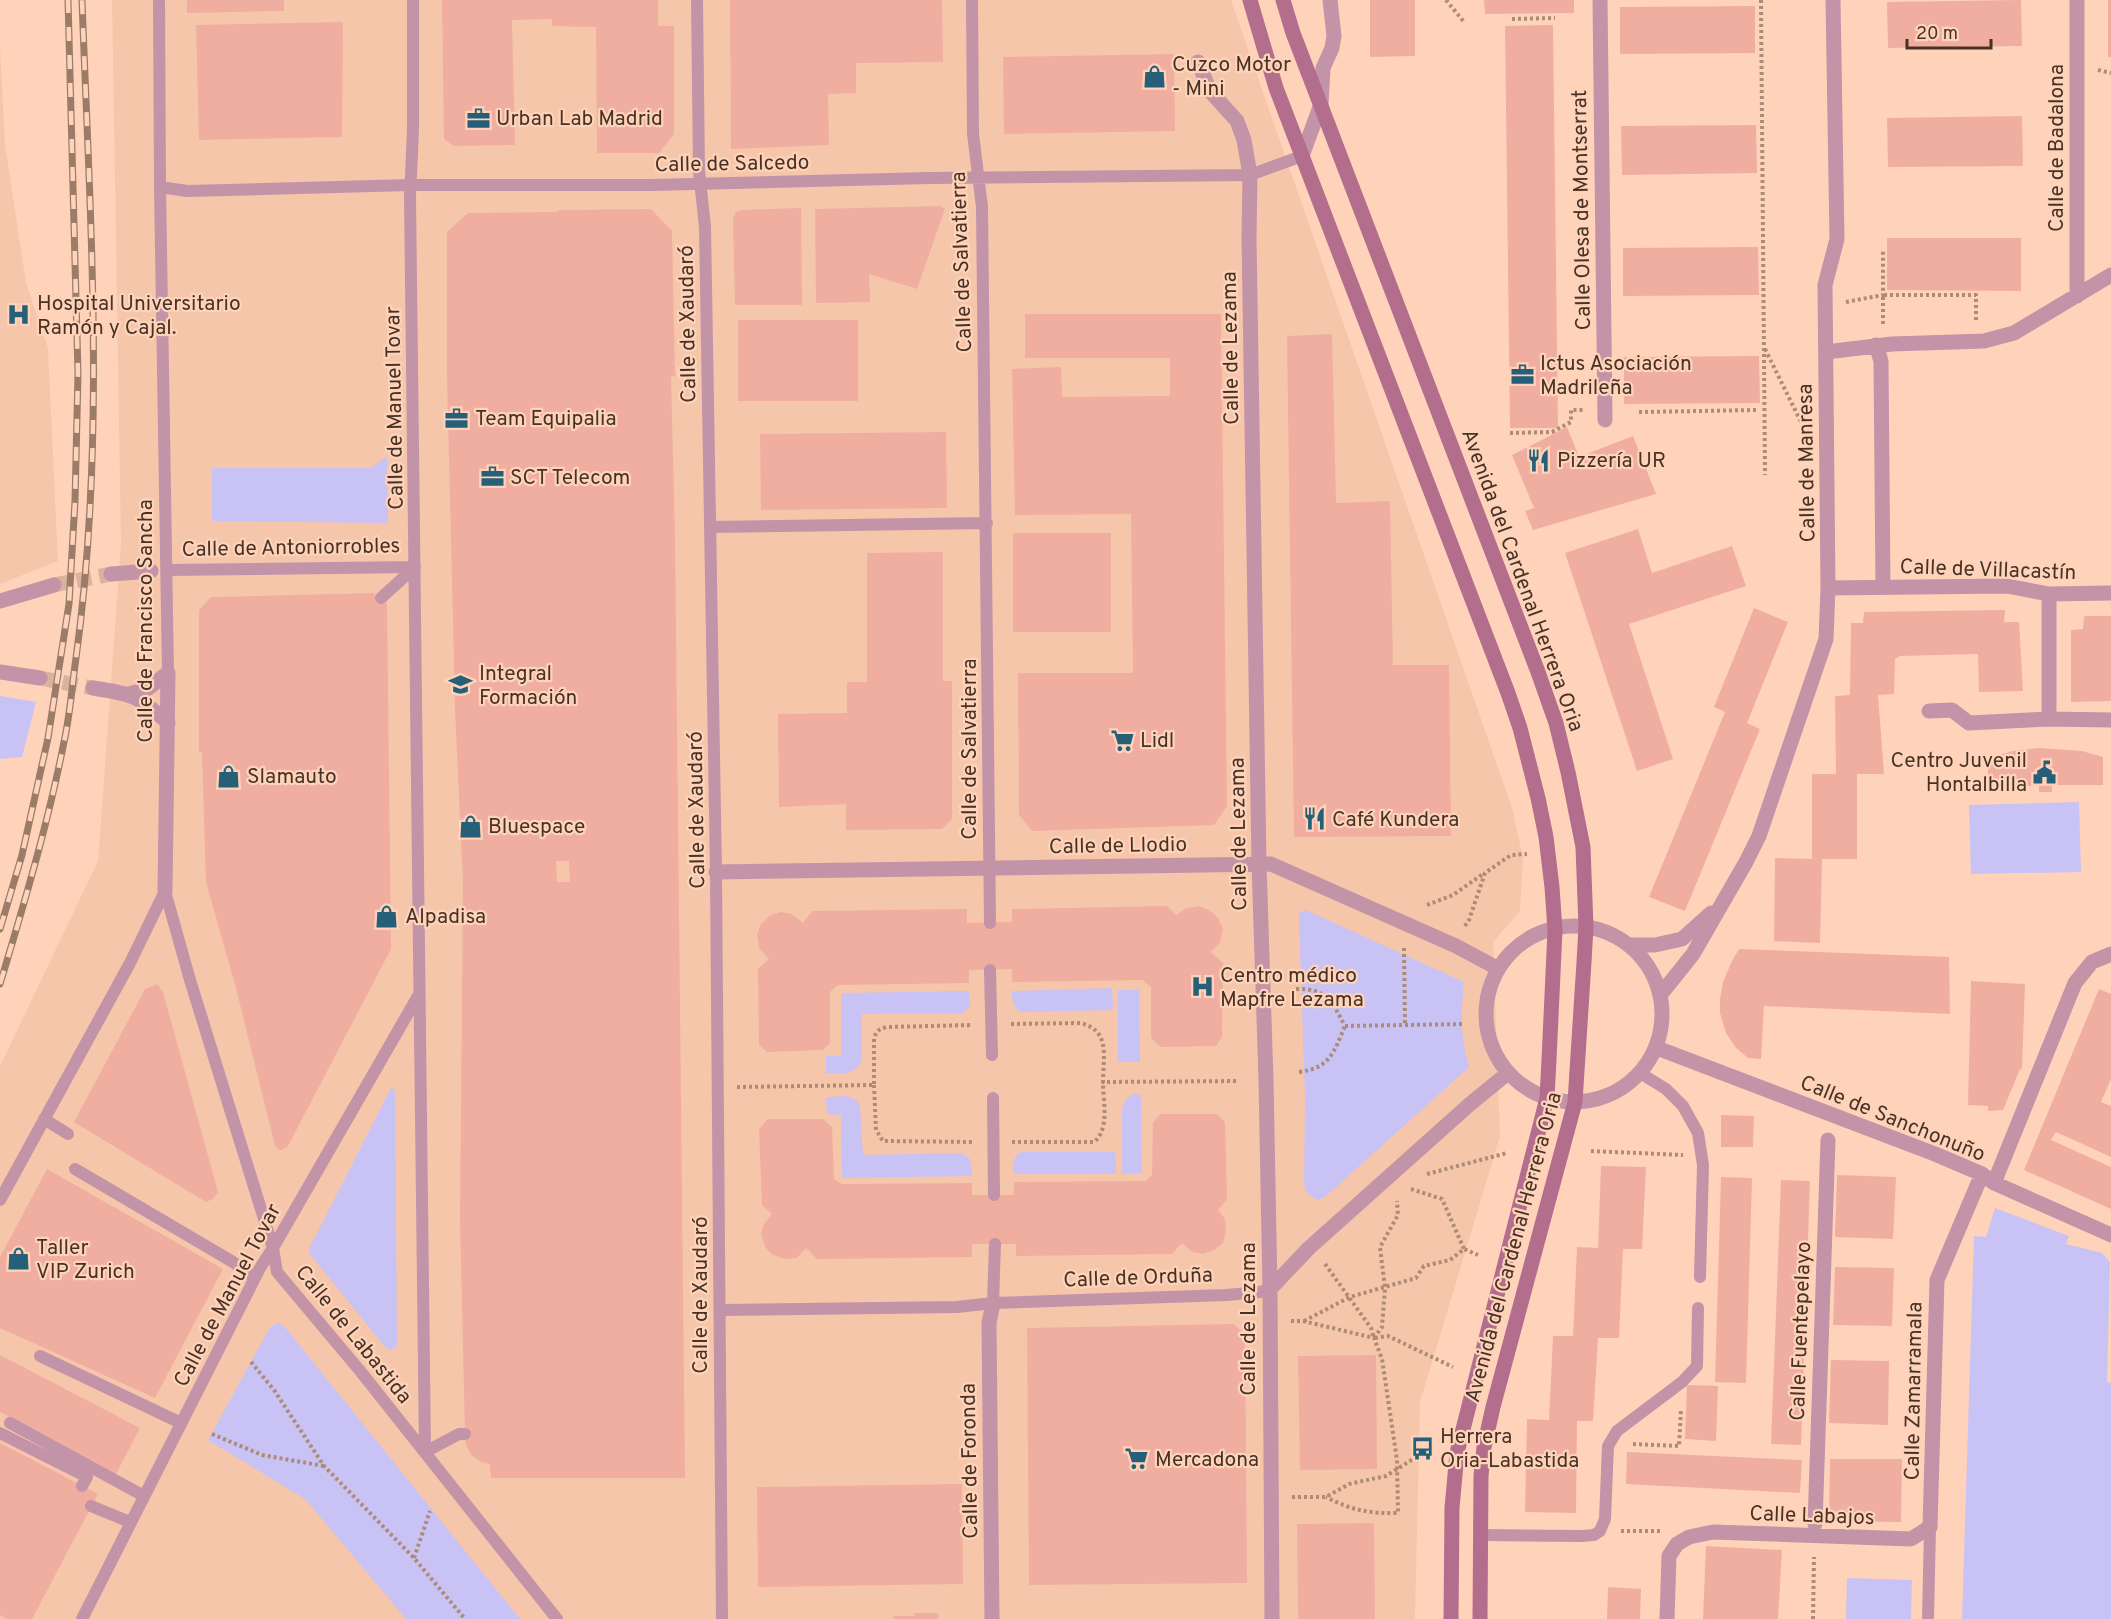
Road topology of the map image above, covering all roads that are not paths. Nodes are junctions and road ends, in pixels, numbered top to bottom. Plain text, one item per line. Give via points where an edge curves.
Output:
1 (159, 0) edge
2 (413, 0) edge
3 (697, 0) edge
4 (972, 0) edge
5 (1250, 0) edge
6 (1284, 0) edge
7 (1330, 0) edge
8 (1600, 0) edge
9 (1833, 0) edge
10 (2077, 0) edge
11 (1198, 62) dead end
12 (1321, 104) junction
13 (1302, 156) junction
14 (1250, 175) junction
15 (979, 178) junction
16 (700, 183) junction
17 (410, 185) junction
18 (160, 187) junction
19 (2111, 275) edge
20 (2077, 297) junction
21 (1876, 345) junction
22 (1826, 352) junction
23 (1599, 415) road end
24 (987, 523) junction
25 (710, 527) junction
26 (415, 567) junction
27 (159, 570) junction
28 (111, 573) tunnel mouth
29 (54, 585) tunnel mouth
30 (1883, 587) junction
31 (1828, 588) junction
32 (2111, 593) edge
33 (2049, 594) junction
34 (381, 598) dead end
35 (0, 601) edge
36 (0, 672) edge
37 (168, 673) junction
38 (40, 678) tunnel mouth
39 (93, 688) tunnel mouth
40 (129, 694) junction
41 (1929, 711) dead end
42 (2049, 719) junction
43 (2111, 720) edge
44 (168, 723) junction
45 (1258, 864) junction
46 (989, 867) junction
47 (716, 872) junction
48 (165, 891) junction
49 (1720, 905) junction
50 (990, 922) dead end
51 (1586, 927) junction
52 (1555, 930) junction
53 (1630, 945) junction
54 (2111, 954) edge
55 (1497, 968) junction
56 (990, 970) dead end
57 (1661, 994) junction
58 (418, 995) junction
59 (1657, 1048) junction
60 (992, 1055) dead end
61 (1508, 1073) junction
62 (1640, 1073) junction
63 (993, 1098) dead end
64 (1547, 1098) junction
65 (1575, 1102) junction
66 (44, 1119) junction
67 (68, 1134) dead end
68 (1828, 1140) dead end
69 (75, 1169) dead end
70 (1988, 1179) junction
71 (994, 1195) dead end
72 (0, 1200) edge
73 (2111, 1234) edge
74 (995, 1244) dead end
75 (273, 1248) junction
76 (1700, 1276) dead end
77 (255, 1278) junction
78 (1270, 1289) junction
79 (993, 1303) junction
80 (1698, 1308) dead end
81 (720, 1310) junction
82 (40, 1356) dead end
83 (10, 1424) dead end
84 (181, 1424) junction
85 (0, 1432) edge
86 (465, 1434) dead end
87 (425, 1452) junction
88 (82, 1486) dead end
89 (144, 1496) junction
90 (91, 1506) dead end
91 (130, 1522) junction
92 (1815, 1524) dead end
93 (1930, 1527) junction
94 (1480, 1535) junction
95 (82, 1619) edge
96 (557, 1619) edge
97 (722, 1619) edge
98 (992, 1619) edge
99 (1272, 1619) edge
100 (1451, 1619) edge
101 (1480, 1619) edge
102 (1667, 1619) edge
103 (1928, 1619) edge

1 - 18 lane, Calle de Francisco Sancha
2 - 17 lane, Calle de Manuel Tovar
3 - 16 lane, Calle de Xaudaró
4 - 15 lane, Calle de Salvatierra via 973,134
5 - 13 main road, Avenida del Cardenal Herrera Oria via 1276,88
6 - 12 main road, Avenida del Cardenal Herrera Oria
7 - 12 street, Avenida del Cardenal Herrera Oria via 1334,36 1323,68
8 - 23 street, Calle Olesa de Montserrat
9 - 22 street, Calle de Manresa via 1837,239 1825,285
10 - 20 street, Calle de Badalona
11 - 14 street, Calle de Lezama via 1210,91 1237,122
12 - 13 street, Avenida del Cardenal Herrera Oria
12 - 51 main road, Avenida del Cardenal Herrera Oria via 1556,723 1583,847
13 - 14 lane, Calle de Salcedo
13 - 52 main road, Avenida del Cardenal Herrera Oria via 1520,728 1546,837
14 - 15 lane, Calle de Salcedo
14 - 45 street, Calle de Lezama
15 - 16 lane, Calle de Salcedo
15 - 24 lane, Calle de Salvatierra
16 - 17 lane, Calle de Salcedo
16 - 25 lane, Calle de Xaudaró via 705,227
17 - 18 lane, Calle de Salcedo via 187,191
17 - 26 lane, Calle de Manuel Tovar
18 - 27 lane, Calle de Francisco Sancha
19 - 20 street
20 - 21 street via 2014,333 1984,341
21 - 22 street
21 - 30 street via 1881,361
22 - 31 street, Calle de Manresa
24 - 25 lane
24 - 46 lane, Calle de Salvatierra
25 - 47 lane, Calle de Xaudaró
26 - 27 lane, Calle de Antoniorrobles
26 - 34 lane
26 - 58 lane, Calle de Manuel Tovar
27 - 28 street, Calle de Antoniorrobles
27 - 37 lane, Calle de Francisco Sancha
29 - 35 street
30 - 31 street, Calle de Villacastín
30 - 33 street, Calle de Villacastín via 2007,586
31 - 49 street, Calle de Manresa via 1826,639 1769,808 1746,862
32 - 33 street, Calle de Villacastín
33 - 42 street
36 - 38 street
37 - 40 street via 147,689
37 - 44 street, Calle de Francisco Sancha
39 - 40 street
40 - 44 street via 148,704
41 - 42 street via 1952,710 1969,723
42 - 43 street
44 - 48 street, Calle de Francisco Sancha
45 - 46 street, Calle de Llodio
45 - 55 street, Calle de Llodio via 1271,864 1302,876
45 - 78 street, Calle de Lezama
46 - 47 street, Calle de Llodio
46 - 50 lane, Calle de Salvatierra
47 - 81 lane, Calle de Xaudaró
48 - 66 lane, Calle de Francisco Sancha
48 - 75 lane, Calle de Labastida
49 - 53 street via 1682,939
49 - 57 street via 1693,954
51 - 52 street
51 - 53 street via 1614,934
51 - 65 main road, Avenida del Cardenal Herrera Oria
52 - 55 street via 1539,933 1517,946
52 - 64 main road, Avenida del Cardenal Herrera Oria
53 - 57 street via 1648,967
54 - 70 street via 2092,962 2075,983
55 - 61 street via 1485,1007 1486,1027 1492,1047
56 - 60 lane
57 - 59 street via 1662,1030
58 - 75 lane, Calle de Manuel Tovar
58 - 87 lane, Calle de Manuel Tovar
59 - 62 street
59 - 70 street, Calle de Sanchonuño via 1935,1154
61 - 64 street
61 - 78 street via 1310,1248
62 - 65 street via 1617,1089
62 - 76 lane via 1666,1089 1683,1106 1698,1133 1703,1165
63 - 71 lane
64 - 65 street
64 - 100 main road, Avenida del Cardenal Herrera Oria via 1457,1453 1452,1508
65 - 94 main road, Avenida del Cardenal Herrera Oria via 1488,1427 1481,1476
66 - 67 lane
66 - 72 lane, Calle de Francisco Sancha
68 - 92 street, Calle Fuentepelayo
69 - 77 lane
70 - 73 street, Calle de Sanchonuño
70 - 93 street, Calle Zamarramala via 1937,1281
74 - 79 lane
75 - 77 lane, Calle de Manuel Tovar
75 - 87 lane, Calle de Labastida via 278,1272
77 - 84 lane, Calle de Manuel Tovar
78 - 79 lane, Calle de Orduña via 1226,1295
78 - 99 street, Calle de Lezama
79 - 81 lane, Calle de Orduña via 957,1307
79 - 98 street, Calle de Foronda via 989,1323
80 - 94 lane via 1697,1366 1617,1431 1608,1446 1605,1519 1600,1531 1582,1536
81 - 97 lane, Calle de Xaudaró
82 - 84 lane
83 - 89 lane
84 - 89 lane, Calle de Manuel Tovar
85 - 88 lane via 87,1477
86 - 87 lane
87 - 96 lane, Calle de Labastida
89 - 91 lane, Calle de Manuel Tovar
90 - 91 lane
91 - 95 lane, Calle de Manuel Tovar
93 - 102 street, Calle Labajos via 1911,1539 1713,1532 1689,1537 1677,1544 1669,1556
93 - 103 lane, Calle Zamarramala
94 - 101 main road, Avenida del Cardenal Herrera Oria

